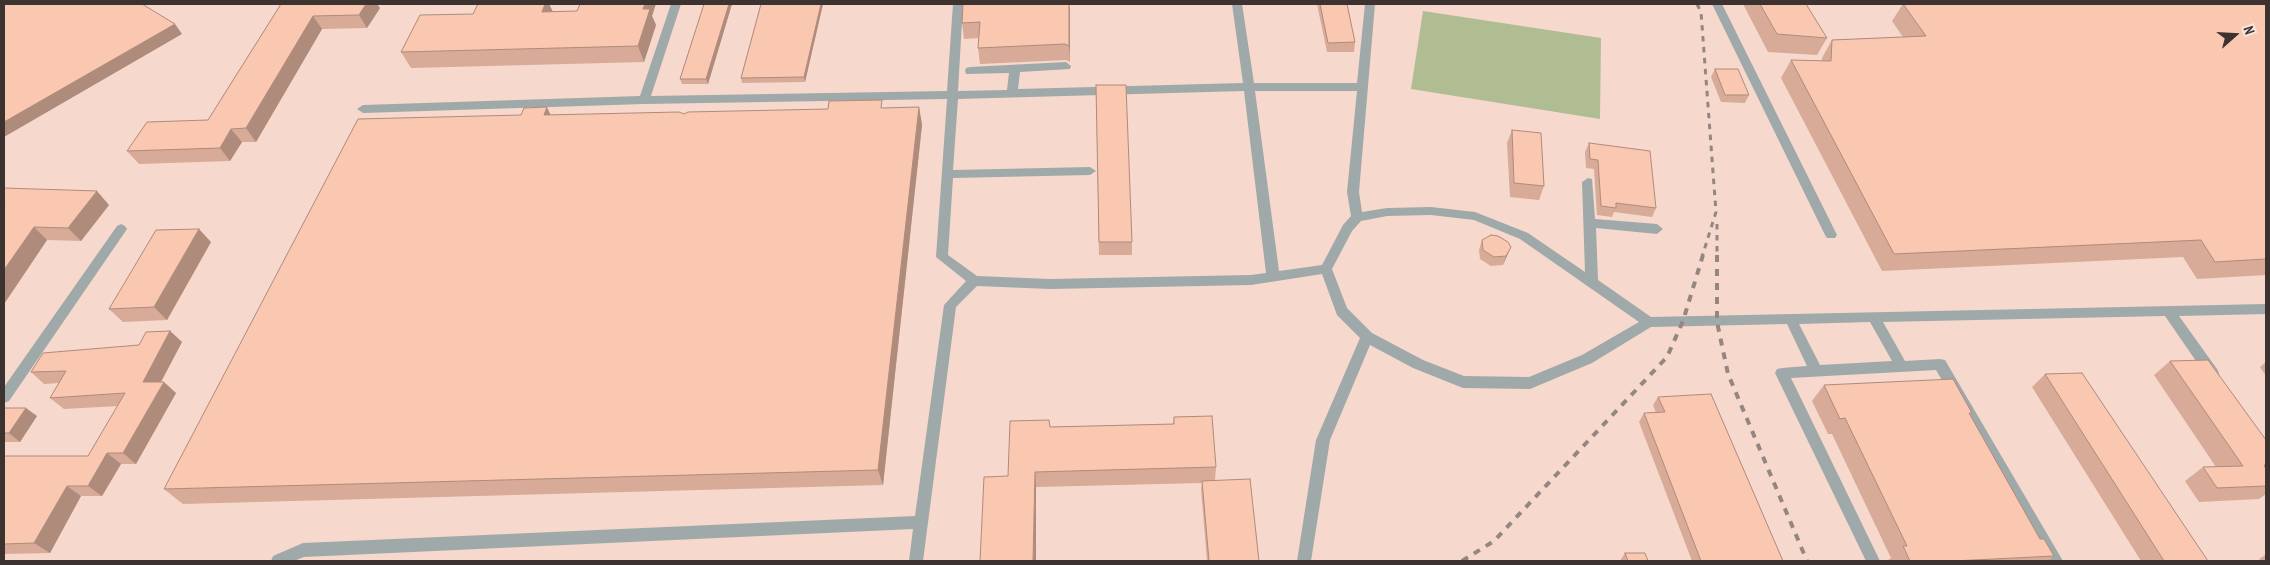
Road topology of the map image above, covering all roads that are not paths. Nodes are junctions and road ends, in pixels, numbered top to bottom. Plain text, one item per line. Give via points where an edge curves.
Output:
1 (676, 4) edge
2 (958, 4) edge
3 (1237, 4) edge
4 (1370, 4) edge
5 (1717, 4) edge
6 (1066, 66) dead end
7 (1015, 69) junction
8 (970, 71) dead end
9 (1249, 87) junction
10 (1362, 87) junction
11 (1012, 93) junction
12 (952, 95) junction
13 (644, 100) junction
14 (363, 110) dead end
15 (1090, 171) dead end
16 (947, 174) junction
17 (1588, 182) dead end
18 (1357, 217) junction
19 (1590, 223) junction
20 (121, 229) dead end
21 (1657, 229) dead end
22 (1831, 235) dead end
23 (1326, 269) junction
24 (1273, 276) junction
25 (974, 281) junction
26 (1592, 284) junction
27 (2266, 309) edge
28 (2168, 311) junction
29 (1874, 318) junction
30 (1791, 320) junction
31 (1649, 322) junction
32 (1367, 337) junction
33 (1901, 366) junction
34 (1816, 370) junction
35 (2220, 384) edge
36 (4, 397) edge
37 (920, 522) junction
38 (278, 561) edge
39 (916, 561) edge
40 (1304, 561) edge
41 (1873, 561) edge
42 (2056, 561) edge

1 - 13 lane
2 - 12 lane
3 - 9 lane
4 - 10 lane
5 - 22 lane
6 - 7 lane
7 - 8 lane
7 - 11 lane
9 - 10 lane
9 - 11 lane
9 - 24 lane
10 - 18 lane via 1353,192
11 - 12 lane
12 - 13 lane via 697,104
12 - 16 lane
13 - 14 lane
15 - 16 lane
16 - 25 lane via 942,258
17 - 19 lane
18 - 23 lane via 1346,228
18 - 26 lane via 1387,212 1431,211 1475,216 1524,236
19 - 21 lane
19 - 26 lane
20 - 36 lane
23 - 24 lane
23 - 32 lane via 1342,311
24 - 25 lane via 1250,280 1060,284
25 - 37 lane via 950,305
26 - 31 lane
27 - 28 lane
28 - 29 lane
28 - 35 lane
29 - 30 lane
29 - 33 lane
30 - 31 lane
30 - 34 lane
31 - 32 lane via 1587,359 1530,383 1463,382 1418,364
32 - 40 lane via 1323,440
33 - 34 lane
33 - 42 lane via 1940,364
34 - 41 lane via 1782,373
37 - 38 lane via 303,550
37 - 39 lane

